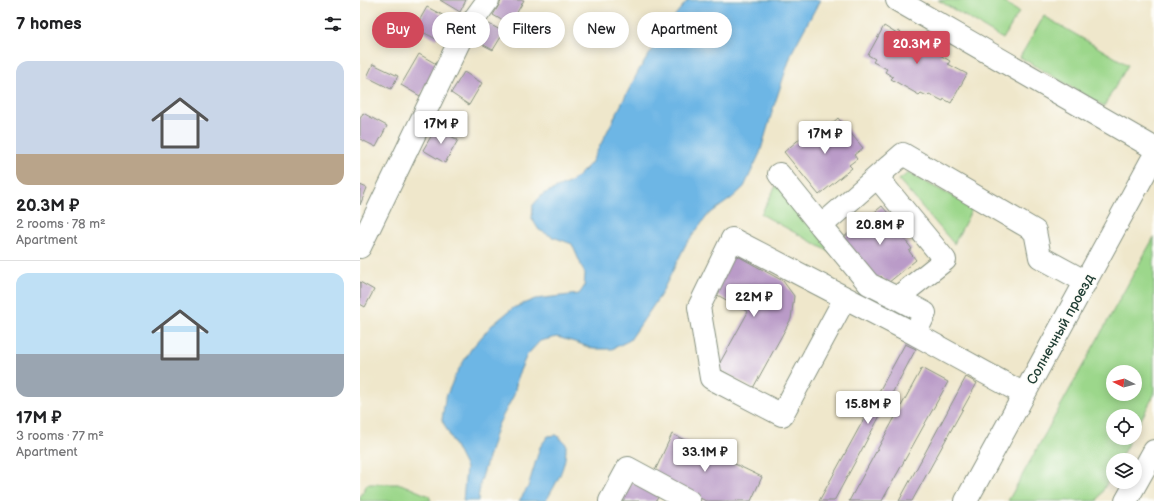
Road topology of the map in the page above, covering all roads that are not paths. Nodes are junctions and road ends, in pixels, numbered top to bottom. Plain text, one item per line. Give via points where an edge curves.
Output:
1 (488, 0) edge
2 (897, 0) edge
3 (1154, 148) edge
4 (1154, 156) edge
5 (779, 174) dead end
6 (877, 177) junction
7 (821, 226) junction
8 (360, 247) edge
9 (1086, 282) junction
10 (845, 298) junction
11 (897, 298) junction
12 (915, 334) junction
13 (1024, 394) junction
14 (1154, 451) edge
15 (685, 500) edge
16 (610, 501) edge
17 (966, 501) edge
18 (1126, 501) edge

1 - 8 street via 462,36
2 - 3 street
4 - 9 street, Солнечный проезд
5 - 7 street
6 - 7 street
6 - 9 street via 903,154 1035,231 1040,257
6 - 11 street via 945,260
7 - 11 street via 869,284
9 - 13 street, Солнечный проезд
10 - 10 street via 732,239 699,307 711,378 782,415
10 - 12 street
11 - 12 street via 925,313
12 - 13 street
13 - 17 street, Солнечный проезд
14 - 18 street
15 - 16 street via 628,468

